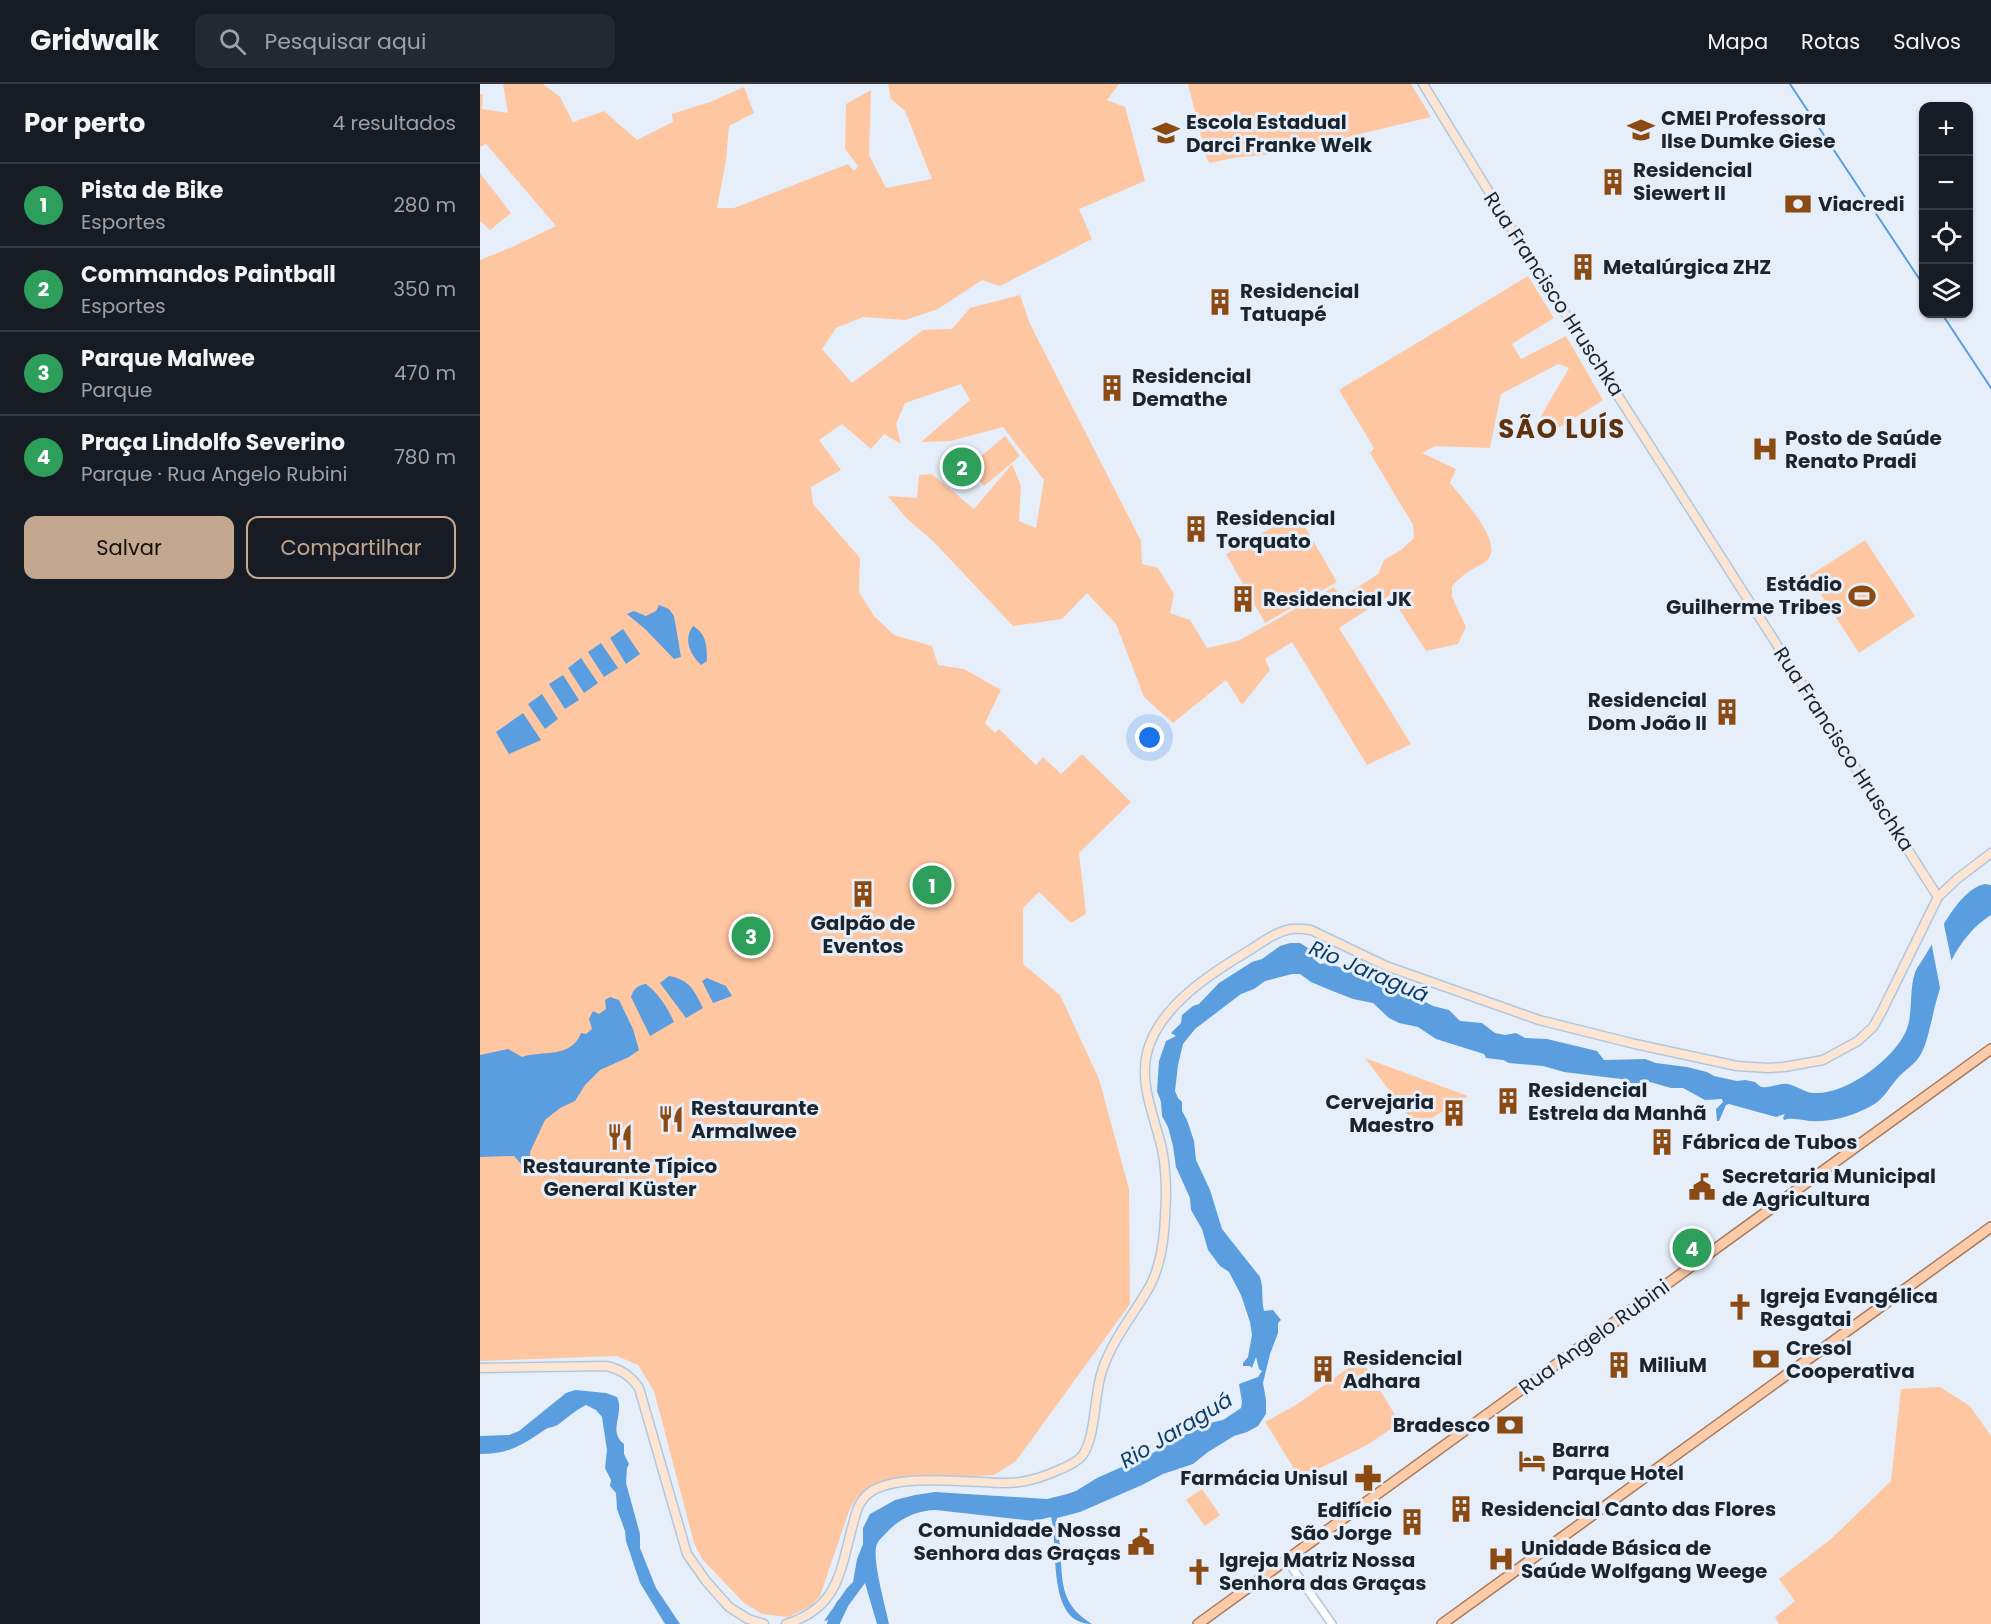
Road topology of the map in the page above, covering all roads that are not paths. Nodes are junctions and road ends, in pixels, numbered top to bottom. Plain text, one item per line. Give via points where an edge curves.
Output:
1 (1423, 84) edge
2 (1991, 853) edge
3 (1938, 897) junction
4 (1991, 1049) edge
5 (1991, 1227) edge
6 (480, 1368) edge
7 (1286, 1559) junction
8 (765, 1624) edge
9 (786, 1624) edge
10 (1198, 1624) edge
11 (1332, 1624) edge
12 (1442, 1624) edge

1 - 3 main road, Rua Francisco Hruschka
2 - 3 main road
3 - 9 main road via 1873,1027 1833,1055 1785,1067 1737,1066 1539,1020 1386,966 1311,930 1279,933 1218,969 1180,1000 1151,1039 1146,1054 1145,1083 1165,1178 1159,1264 1108,1354 1083,1454 1050,1475 1023,1482 922,1480 867,1494 857,1510 842,1567 829,1597 805,1618
4 - 7 main road, Rua Angelo Rubini
5 - 12 main road
6 - 8 main road via 606,1366 628,1374 639,1388 687,1554 729,1607
7 - 10 main road, Rua Angelo Rubini
7 - 11 street

